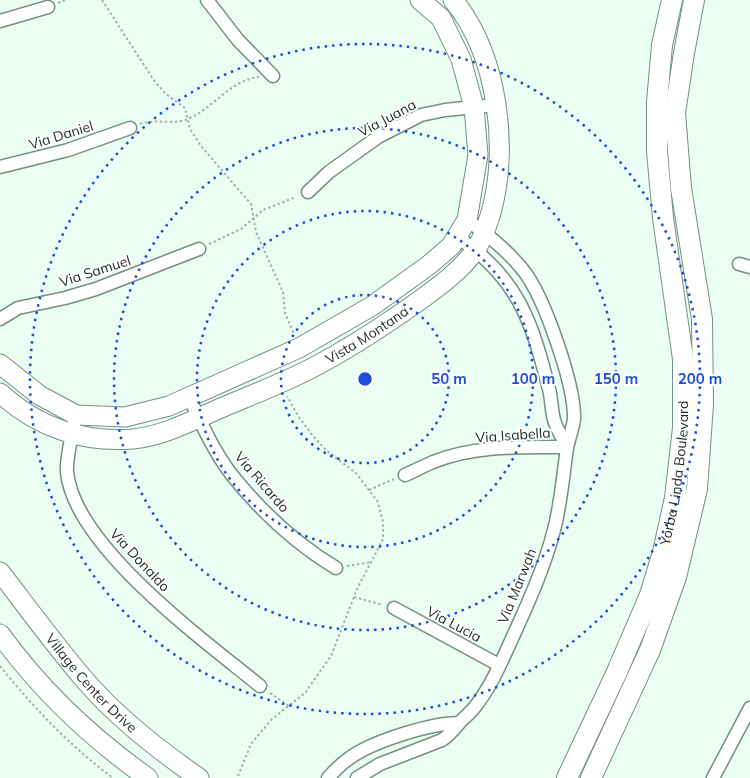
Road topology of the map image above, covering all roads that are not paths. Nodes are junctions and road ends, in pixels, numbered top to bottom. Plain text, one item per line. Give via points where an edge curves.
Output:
1 (206, 0) edge
2 (420, 0) edge
3 (453, 0) edge
4 (672, 0) edge
5 (694, 0) edge
6 (48, 7) dead end
7 (0, 21) edge
8 (274, 76) road end
9 (495, 105) junction
10 (474, 107) junction
11 (130, 128) road end
12 (0, 167) edge
13 (308, 192) road end
14 (467, 220) junction
15 (484, 233) junction
16 (456, 237) junction
17 (199, 249) road end
18 (476, 250) junction
19 (0, 319) edge
20 (0, 364) edge
21 (0, 393) edge
22 (189, 397) junction
23 (76, 415) junction
24 (198, 418) junction
25 (72, 434) junction
26 (567, 447) junction
27 (405, 475) road end
28 (336, 568) road end
29 (0, 572) edge
30 (394, 608) road end
31 (0, 634) edge
32 (499, 665) junction
33 (260, 686) road end
34 (750, 708) edge
35 (459, 723) junction
36 (148, 778) edge
37 (199, 778) edge
38 (328, 778) edge
39 (357, 778) edge
40 (567, 778) edge
41 (591, 778) edge
42 (713, 778) edge

1 - 8 street via 238,40
2 - 10 street, Vista Montana via 441,18 461,59
3 - 9 street, Vista Montana via 481,49
4 - 40 main road, Yorba Linda Boulevard via 662,45 657,151 683,359 683,428 675,498 650,595
5 - 41 main road, Yorba Linda Boulevard via 675,113 680,188 702,319 703,404 697,489 676,577 650,650
6 - 7 street
9 - 10 street, Via Juana
9 - 15 street, Vista Montana via 499,134 498,173
10 - 13 street, Via Juana via 445,110 412,119 378,137 329,172
10 - 14 street, Vista Montana via 478,155
11 - 12 street, Via Daniel via 68,150
14 - 15 street, Via Marwah
14 - 16 street, Vista Montana
15 - 18 street, Vista Montana
15 - 26 street, Via Marwah via 523,270 554,334 571,394 574,419
16 - 18 street
16 - 22 street, Vista Montana via 451,246 429,265 372,306 299,348
17 - 19 street, Via Samuel via 96,289 18,308
18 - 24 street, Vista Montana via 448,278 385,324 338,353 280,383
18 - 26 street via 504,277 526,314 545,372 555,422
20 - 23 street, Vista Montana via 39,395
21 - 25 street, Vista Montana via 44,424
22 - 23 street, Vista Montana via 169,406 125,417
22 - 24 street, Via Ricardo
23 - 25 street, Via Donaldo
24 - 25 street, Vista Montana via 134,438 100,439
24 - 28 street, Via Ricardo via 231,473 252,497 296,540
25 - 33 street, Via Donaldo via 67,470 71,492 80,512 100,540 159,602
26 - 27 street, Via Isabella via 511,447 475,452 434,461
26 - 32 street, Via Marwah via 560,503 547,554
29 - 37 street, Village Center Drive via 83,678 156,748
30 - 32 street, Via Lucia
31 - 36 street via 65,711
32 - 35 street, Via Marwah via 481,698
34 - 42 street
35 - 38 street via 436,725 372,746 352,756
35 - 39 street, Via Marwah via 442,740 380,764

